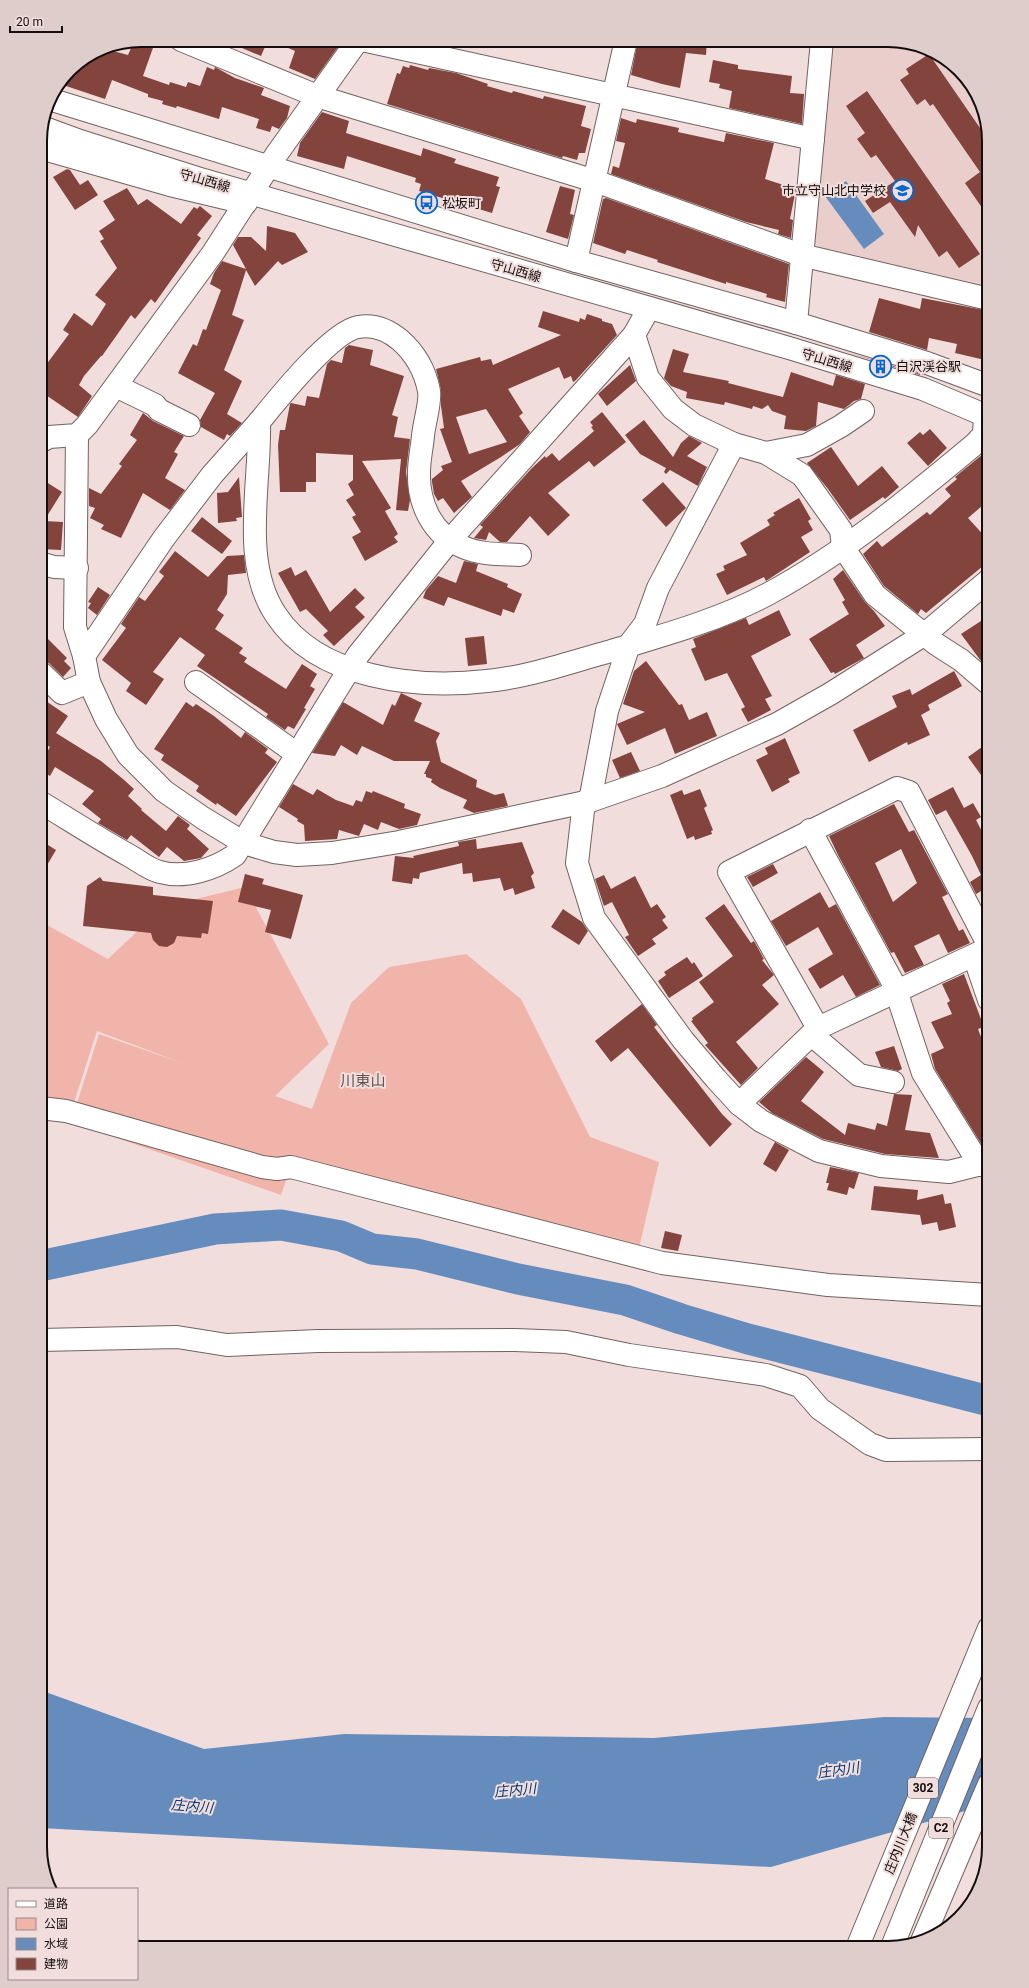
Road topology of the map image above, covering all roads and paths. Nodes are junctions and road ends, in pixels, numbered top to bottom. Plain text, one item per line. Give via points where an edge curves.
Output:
1 (198, 47) edge
2 (353, 47) edge
3 (393, 47) edge
4 (624, 47) edge
5 (821, 47) edge
6 (317, 96) junction
7 (613, 96) junction
8 (56, 101) edge
9 (48, 129) edge
10 (813, 139) junction
11 (47, 152) edge
12 (269, 166) junction
13 (595, 181) junction
14 (249, 198) junction
15 (802, 255) junction
16 (576, 261) junction
17 (982, 297) edge
18 (649, 308) junction
19 (796, 323) junction
20 (634, 335) junction
21 (982, 383) edge
22 (116, 386) junction
23 (863, 411) dead end
24 (259, 422) junction
25 (982, 422) edge
26 (189, 425) dead end
27 (982, 433) edge
28 (77, 435) junction
29 (47, 438) edge
30 (734, 444) junction
31 (766, 453) junction
32 (450, 540) junction
33 (843, 547) junction
34 (520, 555) dead end
35 (47, 565) edge
36 (77, 568) junction
37 (982, 586) edge
38 (925, 634) junction
39 (629, 645) junction
40 (84, 656) junction
41 (348, 670) junction
42 (982, 678) edge
43 (47, 679) edge
44 (89, 682) junction
45 (196, 682) dead end
46 (297, 754) junction
47 (587, 802) junction
48 (47, 806) edge
49 (810, 830) junction
50 (244, 843) junction
51 (982, 946) edge
52 (982, 951) edge
53 (898, 992) junction
54 (815, 1032) junction
55 (893, 1082) dead end
56 (739, 1104) junction
57 (47, 1109) edge
58 (982, 1160) edge
59 (982, 1165) edge
60 (982, 1295) edge
61 (47, 1340) edge
62 (982, 1449) edge
63 (982, 1645) edge
64 (982, 1725) edge
65 (982, 1800) edge
66 (925, 1933) edge
67 (895, 1940) edge
68 (860, 1941) edge

1 - 6 main road
2 - 6 main road
3 - 7 main road
4 - 7 main road
5 - 10 main road
6 - 12 main road
6 - 13 main road
7 - 10 main road
7 - 13 main road
8 - 12 main road, 守山西線
9 - 14 main road, 守山西線 via 80,142 197,178
10 - 15 main road
11 - 14 main road via 170,185
12 - 14 main road
12 - 16 main road, 守山西線
13 - 15 main road
13 - 16 main road
14 - 18 main road, 守山西線
14 - 22 main road via 213,253
15 - 17 main road
15 - 19 main road
16 - 19 main road, 守山西線
18 - 20 main road
18 - 25 main road, 守山西線 via 924,389
19 - 21 main road, 守山西線 via 927,362
20 - 30 main road via 648,378 673,408 694,425
20 - 32 main road
22 - 26 main road
22 - 28 main road
23 - 31 main road via 807,445
24 - 32 main road via 324,350 345,331 377,326 394,334 411,350 424,370 430,393 419,472 422,501 438,530
24 - 40 main road via 207,481 164,538
24 - 41 main road via 255,541 258,574 276,616 297,640 310,650
27 - 33 main road via 975,444 900,507
28 - 29 main road
28 - 36 main road
30 - 31 main road
30 - 39 main road via 658,588 645,624
31 - 33 main road via 802,475 841,530
32 - 34 main road via 463,547 483,552
32 - 41 main road via 390,613
33 - 38 main road via 875,594
33 - 39 main road via 829,559 766,595 706,622
35 - 36 main road
36 - 40 main road via 75,627
37 - 38 main road
38 - 42 main road
38 - 47 main road via 777,724 662,776
39 - 41 main road via 541,670 488,681 432,684
39 - 47 main road via 607,711
40 - 44 main road
41 - 46 main road
43 - 44 main road via 62,693
44 - 50 main road via 106,719 128,755 164,791
45 - 46 main road
46 - 50 main road
47 - 50 main road via 399,842 332,853 297,855 274,852
47 - 56 main road via 576,863 594,918 683,1040
48 - 50 main road via 159,872 181,874 214,867 235,854
49 - 51 main road via 898,788 909,792
49 - 53 main road
49 - 54 main road via 729,872
52 - 53 main road
53 - 54 main road
53 - 58 main road via 923,1073
54 - 55 main road via 859,1076
54 - 56 main road
56 - 59 main road via 761,1121 819,1151 881,1166 949,1172
57 - 60 main road via 66,1110 262,1167 291,1167 662,1263 828,1285
61 - 62 main road via 177,1337 227,1346 326,1341 566,1342 629,1355 766,1375 800,1386 820,1408 870,1444 886,1450
63 - 68 main road, 庄内川大橋 / 302
64 - 67 main road, C2
65 - 66 main road, C2

